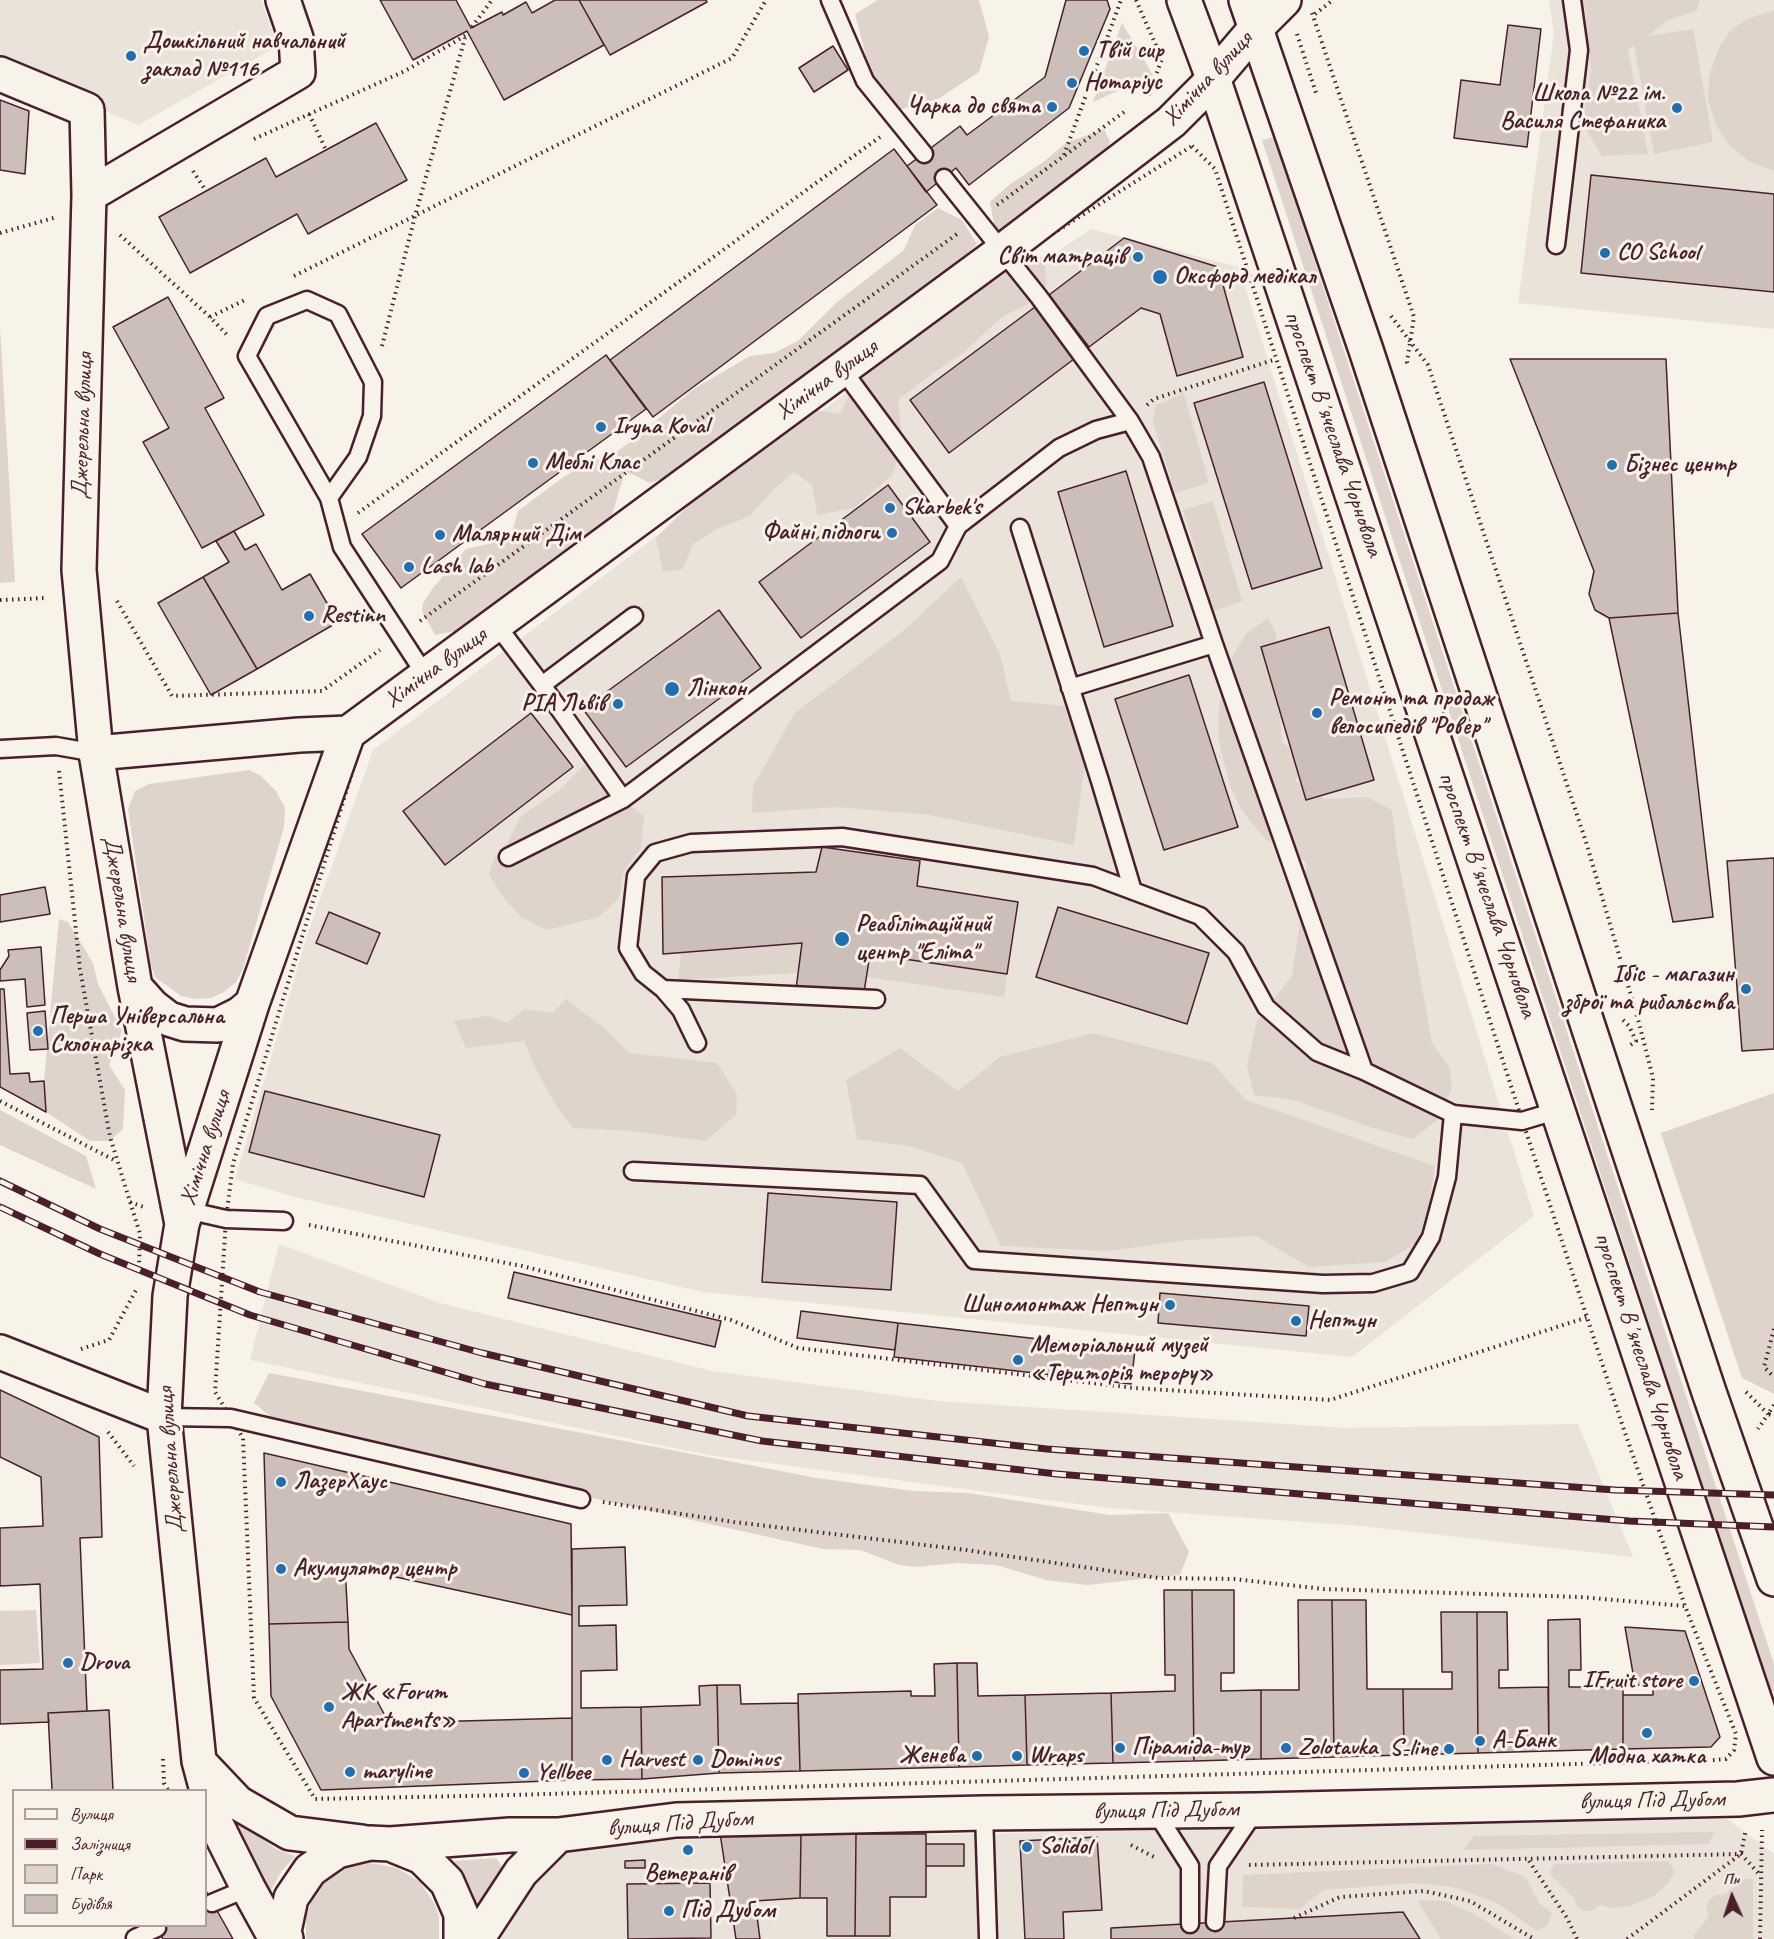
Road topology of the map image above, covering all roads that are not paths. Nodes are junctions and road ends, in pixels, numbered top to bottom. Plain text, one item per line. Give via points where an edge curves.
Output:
1 (283, 0) edge
2 (830, 0) edge
3 (1184, 0) edge
4 (1572, 0) edge
5 (1295, 12) edge
6 (1251, 14) edge
7 (0, 74) edge
8 (1213, 78) junction
9 (924, 154) dead end
10 (944, 178) dead end
11 (89, 195) junction
12 (1556, 244) dead end
13 (1001, 252) junction
14 (842, 369) junction
15 (1130, 421) junction
16 (329, 498) junction
17 (958, 526) junction
18 (1020, 528) dead end
19 (634, 616) dead end
20 (496, 624) junction
21 (1214, 644) junction
22 (426, 676) junction
23 (542, 685) junction
24 (1070, 688) junction
25 (348, 733) junction
26 (0, 749) edge
27 (96, 753) junction
28 (623, 798) junction
29 (508, 857) dead end
30 (1133, 891) junction
31 (135, 987) junction
32 (663, 989) junction
33 (876, 999) dead end
34 (252, 1004) junction
35 (697, 1042) dead end
36 (1364, 1071) junction
37 (1559, 1110) junction
38 (1453, 1114) junction
39 (633, 1172) dead end
40 (184, 1217) junction
41 (284, 1221) road end
42 (0, 1352) edge
43 (164, 1417) junction
44 (581, 1499) road end
45 (1774, 1579) edge
46 (1774, 1758) edge
47 (198, 1761) junction
48 (206, 1789) edge
49 (207, 1792) edge
50 (1774, 1795) edge
51 (1256, 1810) junction
52 (1155, 1811) junction
53 (984, 1813) junction
54 (558, 1835) junction
55 (380, 1844) junction
56 (248, 1888) junction
57 (212, 1903) dead end
58 (1215, 1922) dead end
59 (1190, 1924) dead end
60 (157, 1928) dead end
61 (988, 1937) dead end
62 (135, 1938) edge
63 (276, 1939) edge
64 (286, 1939) edge
65 (461, 1939) edge
66 (477, 1939) edge

1 - 11 street via 296,38 298,72
2 - 9 lane via 865,81
3 - 8 street, проспект Вʼячеслава Чорновола
4 - 12 lane via 1579,50
5 - 6 street, Хімічна вулиця
6 - 8 street, Хімічна вулиця
6 - 45 street
7 - 11 street, Джерельна вулиця via 87,110
8 - 13 street, Хімічна вулиця via 1171,122
8 - 37 street, проспект Вʼячеслава Чорновола
10 - 13 lane
11 - 27 street, Джерельна вулиця via 79,570
13 - 14 street, Хімічна вулиця
13 - 15 lane
14 - 17 lane
14 - 20 street, Хімічна вулиця
15 - 17 lane via 1096,430 1059,448
15 - 21 lane via 1151,457
16 - 16 lane via 247,356 267,316 307,300 338,314 373,382 372,416 358,457
16 - 22 lane via 342,547
17 - 28 lane via 940,561
18 - 24 lane
19 - 23 lane
20 - 22 street, Хімічна вулиця
20 - 23 lane
21 - 24 lane
21 - 36 lane
22 - 25 street, Хімічна вулиця
23 - 28 lane
24 - 30 lane
25 - 27 street
25 - 34 street, Хімічна вулиця
26 - 27 lane via 56,746
27 - 31 street, Джерельна вулиця
28 - 29 lane
30 - 32 lane via 1094,876 842,837 691,843 655,853 636,876 628,948 643,973
30 - 36 lane via 1200,916 1236,952 1266,1007 1317,1052
31 - 34 street via 169,1019 185,1024 218,1025
31 - 40 street, Джерельна вулиця
32 - 33 lane
32 - 35 lane via 681,1010
34 - 40 street, Хімічна вулиця
36 - 38 lane
37 - 38 lane via 1522,1120
37 - 46 street, проспект Вʼячеслава Чорновола
38 - 39 lane via 1447,1177 1431,1237 1410,1272 1373,1283 1323,1284 974,1260 920,1185
40 - 41 lane
40 - 43 street, Джерельна вулиця via 170,1296
42 - 43 street
43 - 44 lane via 231,1418
43 - 47 street, Джерельна вулиця
47 - 48 street, Джерельна вулиця
47 - 55 street via 238,1803 290,1833
49 - 56 street, Джерельна вулиця via 216,1824
50 - 51 street, вулиця Під Дубом
51 - 52 street, вулиця Під Дубом
51 - 58 lane via 1218,1866
52 - 53 street, вулиця Під Дубом
52 - 59 lane via 1190,1866
53 - 54 street, вулиця Під Дубом via 676,1820
53 - 61 lane
54 - 55 street, вулиця Під Дубом
54 - 66 street via 521,1872
55 - 64 street via 337,1851 310,1870 291,1898
55 - 65 street via 422,1857 447,1882 461,1914
56 - 57 lane
56 - 63 street, Джерельна вулиця
60 - 62 lane

